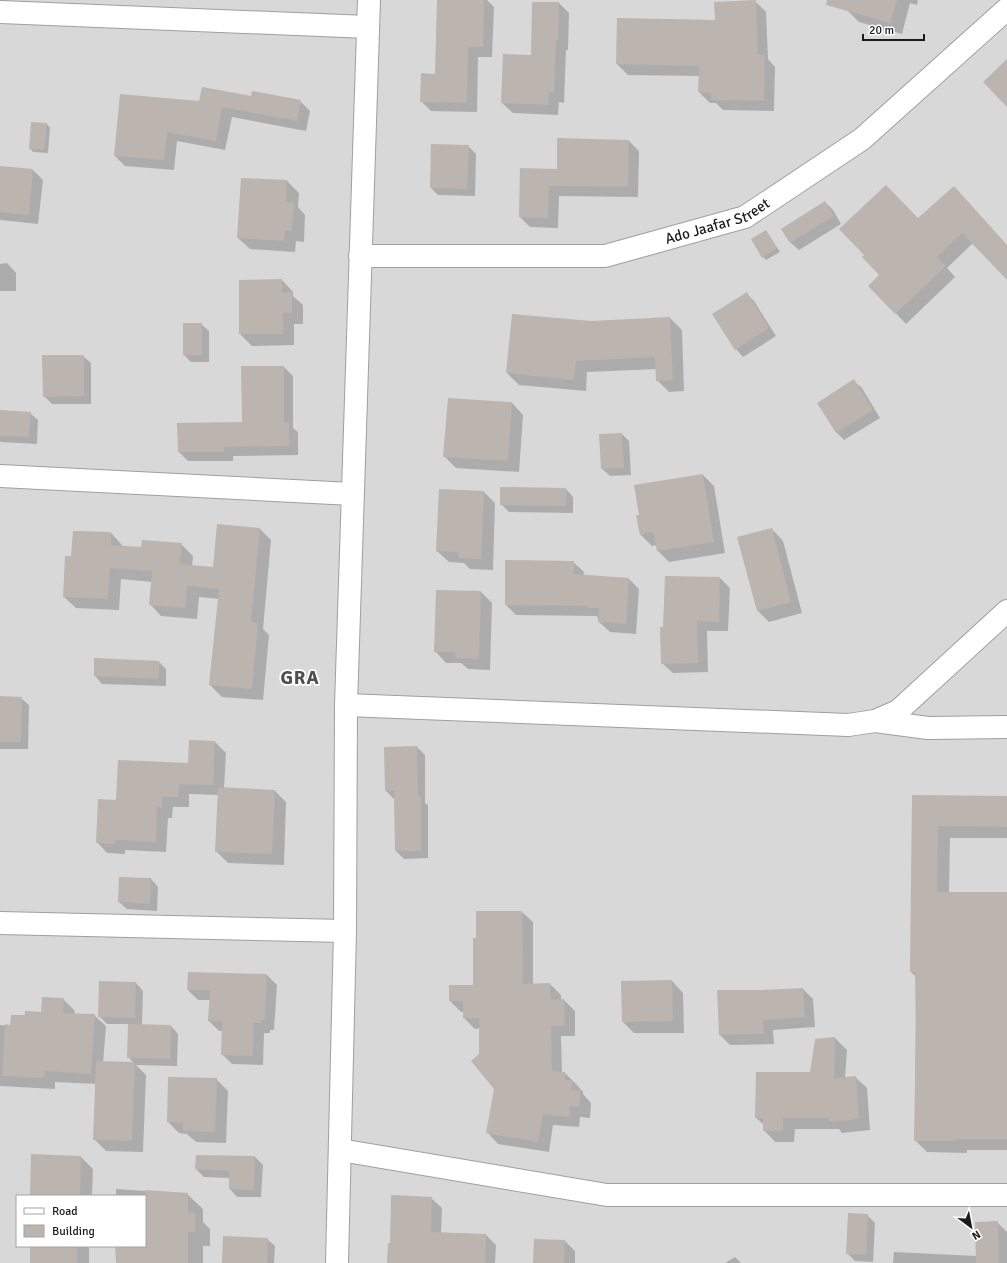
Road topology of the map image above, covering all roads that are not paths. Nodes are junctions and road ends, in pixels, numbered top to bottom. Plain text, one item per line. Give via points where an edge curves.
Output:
1 (369, 0) edge
2 (1007, 8) edge
3 (0, 12) edge
4 (368, 27) junction
5 (360, 256) junction
6 (0, 476) edge
7 (352, 494) junction
8 (1007, 611) edge
9 (346, 705) junction
10 (875, 721) junction
11 (1007, 727) edge
12 (0, 923) edge
13 (345, 930) junction
14 (340, 1150) junction
15 (1007, 1195) edge
16 (337, 1263) edge

1 - 4 street
2 - 5 street, Ado Jaafar Street via 862,139 745,217 605,256
3 - 4 street
4 - 5 street
5 - 7 street
6 - 7 street
7 - 9 street
8 - 10 street via 898,711
9 - 10 street via 848,725
9 - 13 street
10 - 11 street via 928,728
12 - 13 street
13 - 14 street
14 - 15 street via 607,1195
14 - 16 street

